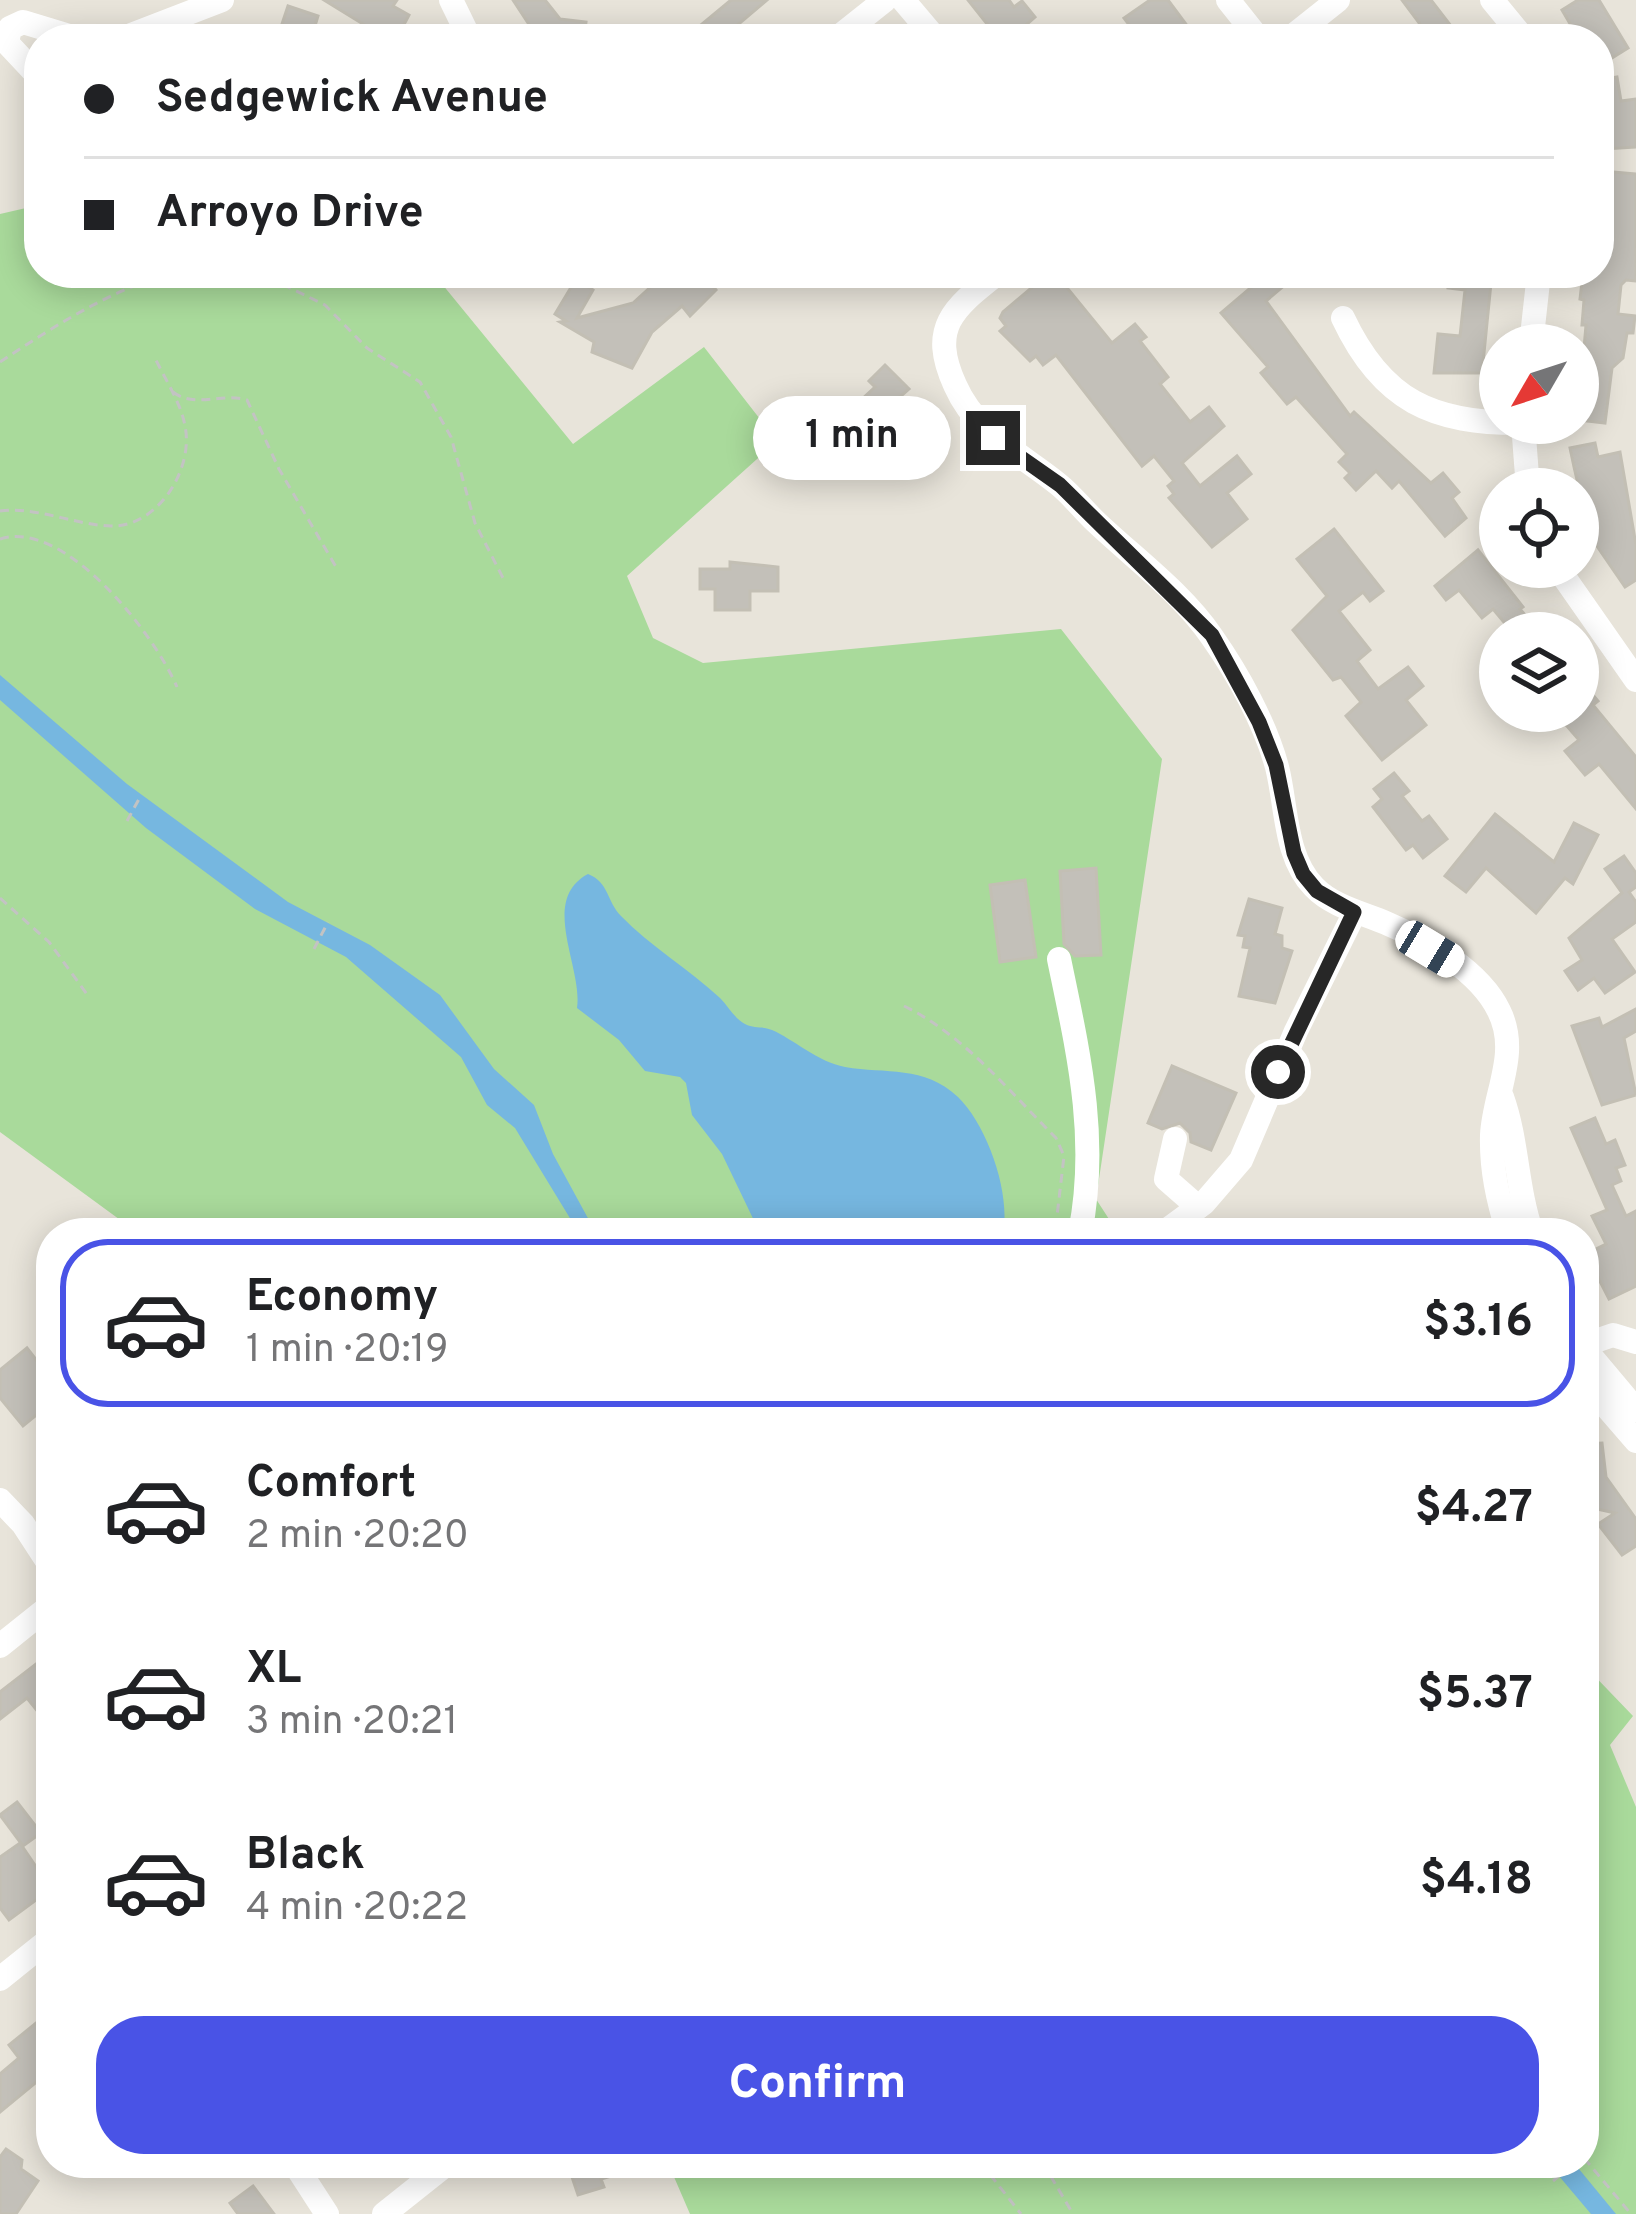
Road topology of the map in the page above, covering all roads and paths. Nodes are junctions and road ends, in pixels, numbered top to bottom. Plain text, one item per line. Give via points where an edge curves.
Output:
1 (222, 0) edge
2 (885, 0) edge
3 (903, 0) edge
4 (1228, 0) edge
5 (1338, 0) edge
6 (1492, 0) edge
7 (30, 24) edge
8 (160, 24) edge
9 (855, 24) edge
10 (923, 24) edge
11 (1247, 24) edge
12 (1308, 24) edge
13 (1512, 24) edge
14 (24, 61) edge
15 (125, 288) edge
16 (279, 288) edge
17 (979, 288) edge
18 (1537, 288) edge
19 (1343, 318) dead end
20 (1533, 324) edge
21 (155, 358) dead end
22 (0, 362) edge
23 (170, 390) junction
24 (1479, 424) edge
25 (0, 511) edge
26 (0, 538) edge
27 (336, 567) dead end
28 (502, 578) dead end
29 (1572, 588) edge
30 (1633, 672) edge
31 (177, 687) dead end
32 (139, 800) dead end
33 (127, 821) dead end
34 (0, 898) edge
35 (1354, 912) junction
36 (328, 922) dead end
37 (314, 949) dead end
38 (1059, 958) dead end
39 (89, 997) dead end
40 (904, 1006) dead end
41 (1175, 1139) dead end
42 (1198, 1207) junction
43 (1510, 1216) edge
44 (1057, 1218) edge
45 (1083, 1218) edge
46 (1183, 1218) edge
47 (1599, 1340) edge
48 (1636, 1342) edge
49 (1599, 1364) edge
50 (1599, 1398) edge
51 (1636, 1410) edge
52 (1636, 1441) edge
53 (0, 1500) edge
54 (36, 1544) edge
55 (36, 1617) edge
56 (0, 1646) edge
57 (36, 1950) edge
58 (0, 1979) edge
59 (1599, 2176) edge
60 (304, 2178) edge
61 (429, 2178) edge
62 (993, 2178) edge
63 (1051, 2178) edge
64 (1556, 2178) edge
65 (1553, 2181) dead end
66 (328, 2214) edge
67 (384, 2214) edge
68 (1021, 2214) edge
69 (1073, 2214) edge
70 (1631, 2214) edge

1 - 8 street
2 - 9 street
3 - 10 street
4 - 11 street
5 - 12 street
6 - 13 street
7 - 14 street via 10,28 4,39
15 - 22 path
16 - 28 path via 325,305 368,348 420,382 451,437 475,524
17 - 35 street via 945,326 953,382 972,415 1060,485 1212,635 1276,765 1303,874
18 - 20 street
19 - 24 street via 1358,351 1393,392
21 - 23 path
23 - 25 path via 187,444 169,493 152,511 118,526
23 - 27 path via 196,401 248,400
26 - 31 path via 29,535 73,560 133,614
29 - 30 street
32 - 33 path
34 - 39 path via 49,942
35 - 42 street via 1241,1160
35 - 43 street via 1469,973 1505,1025 1492,1172
36 - 37 path
38 - 45 street via 1090,1137
40 - 44 path via 961,1042 1056,1138 1064,1156
41 - 42 street via 1166,1180
42 - 46 street
47 - 48 street
49 - 51 street
50 - 52 street
53 - 54 street
55 - 56 street
57 - 58 street
59 - 70 path
60 - 66 street
61 - 67 street
62 - 68 path
63 - 69 path
64 - 65 path

